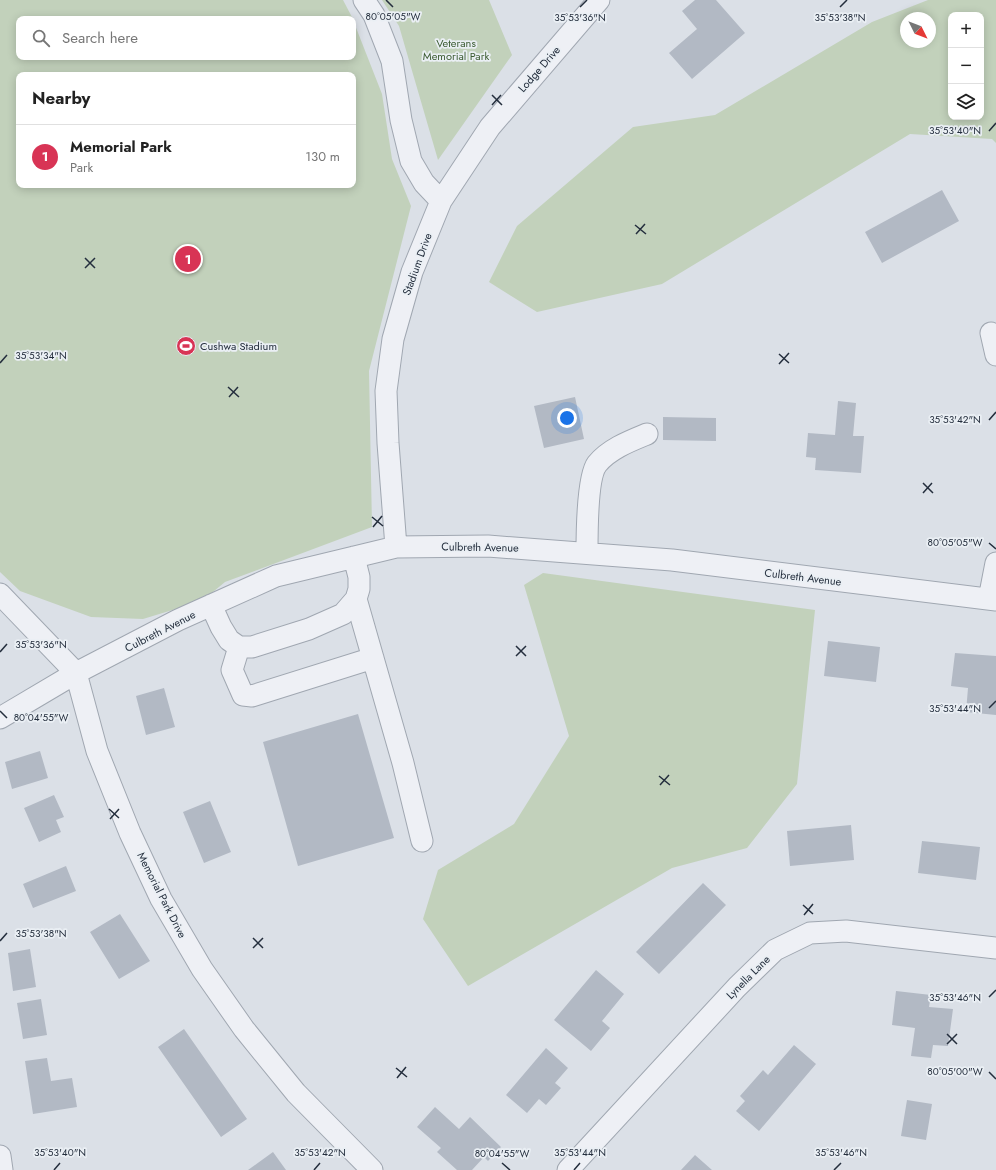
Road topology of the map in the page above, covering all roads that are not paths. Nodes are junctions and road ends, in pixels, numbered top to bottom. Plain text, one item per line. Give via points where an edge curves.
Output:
1 (364, 0) edge
2 (599, 0) edge
3 (441, 201) junction
4 (991, 333) dead end
5 (996, 355) edge
6 (647, 434) dead end
7 (396, 547) junction
8 (587, 553) junction
9 (354, 557) junction
10 (996, 563) edge
11 (0, 594) edge
12 (356, 599) junction
13 (992, 600) edge
14 (211, 605) junction
15 (239, 647) junction
16 (373, 658) junction
17 (76, 673) junction
18 (0, 718) edge
19 (422, 841) dead end
20 (996, 948) edge
21 (0, 1156) edge
22 (2, 1170) edge
23 (372, 1170) edge
24 (568, 1170) edge

1 - 3 street via 374,15 392,61 401,120 411,161 424,183
2 - 3 street, Lodge Drive via 490,127
3 - 7 street, Stadium Drive via 410,280 393,339 387,383 388,443
4 - 5 street
6 - 8 street via 618,446 596,465 591,484
7 - 8 street, Culbreth Avenue via 488,546
7 - 9 street, Culbreth Avenue
8 - 13 street, Culbreth Avenue via 672,560
9 - 12 street via 359,577
9 - 14 street, Culbreth Avenue via 276,576
10 - 13 street
11 - 17 street, Memorial Park Drive
12 - 15 street via 343,614 330,621 252,647
12 - 16 street
14 - 15 street via 229,640
14 - 17 street, Culbreth Avenue
15 - 16 street via 232,670 243,695 252,696
16 - 19 street
17 - 18 street, Culbreth Avenue
17 - 23 street, Memorial Park Drive via 97,751 130,833 161,899 202,969 244,1029 296,1093
20 - 24 street, Lynella Lane via 846,931 810,933 775,950 737,987
21 - 22 street

